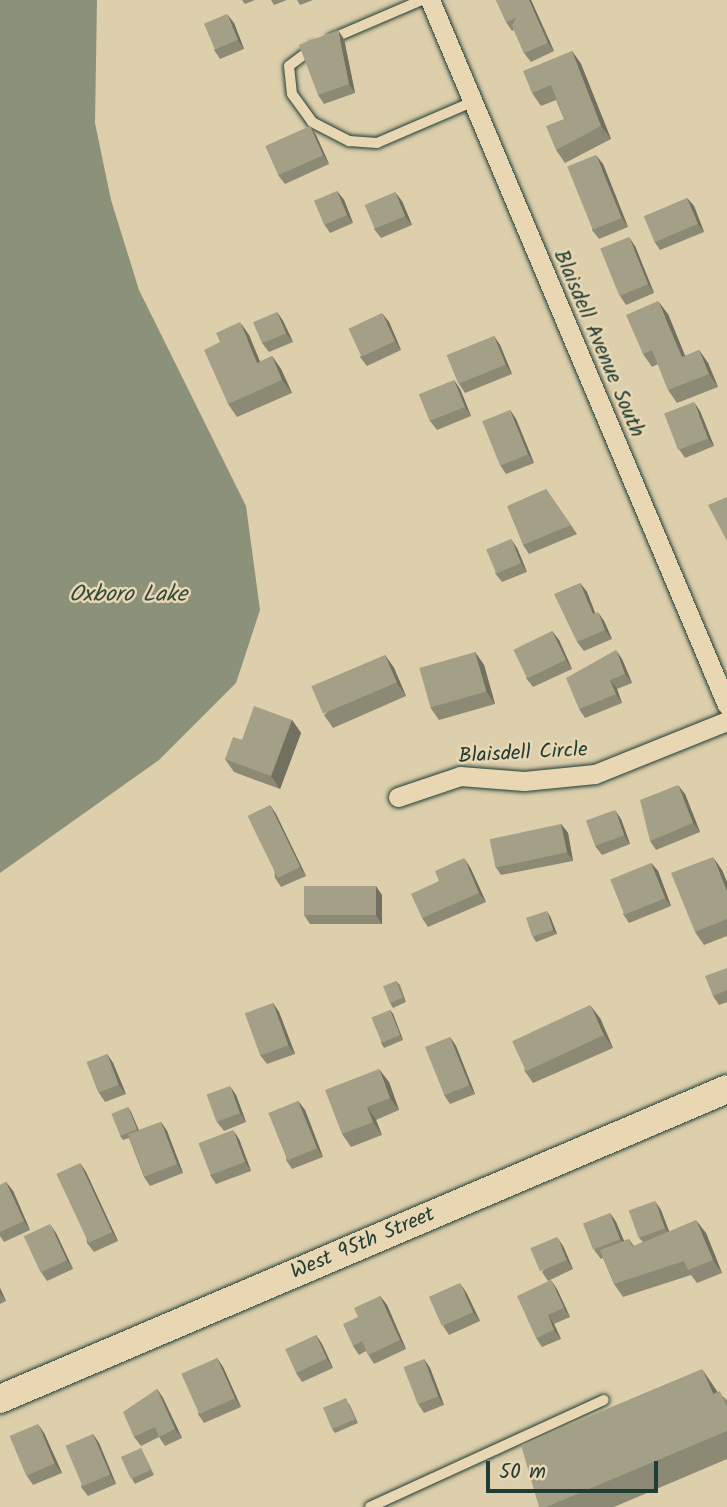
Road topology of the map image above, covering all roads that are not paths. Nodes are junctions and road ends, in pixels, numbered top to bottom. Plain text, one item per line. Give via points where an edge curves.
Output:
1 (422, 0) edge
2 (430, 0) edge
3 (472, 102) junction
4 (727, 705) edge
5 (727, 721) edge
6 (398, 797) dead end
7 (727, 1089) edge
8 (0, 1399) edge
9 (604, 1400) dead end
10 (370, 1507) edge

1 - 3 lane via 298,54 289,66 292,94 312,122 364,144
2 - 3 street, Blaisdell Avenue South
3 - 4 street, Blaisdell Avenue South
5 - 6 street, Blaisdell Circle via 595,774 524,781 460,776
7 - 8 street, West 95th Street
9 - 10 lane

